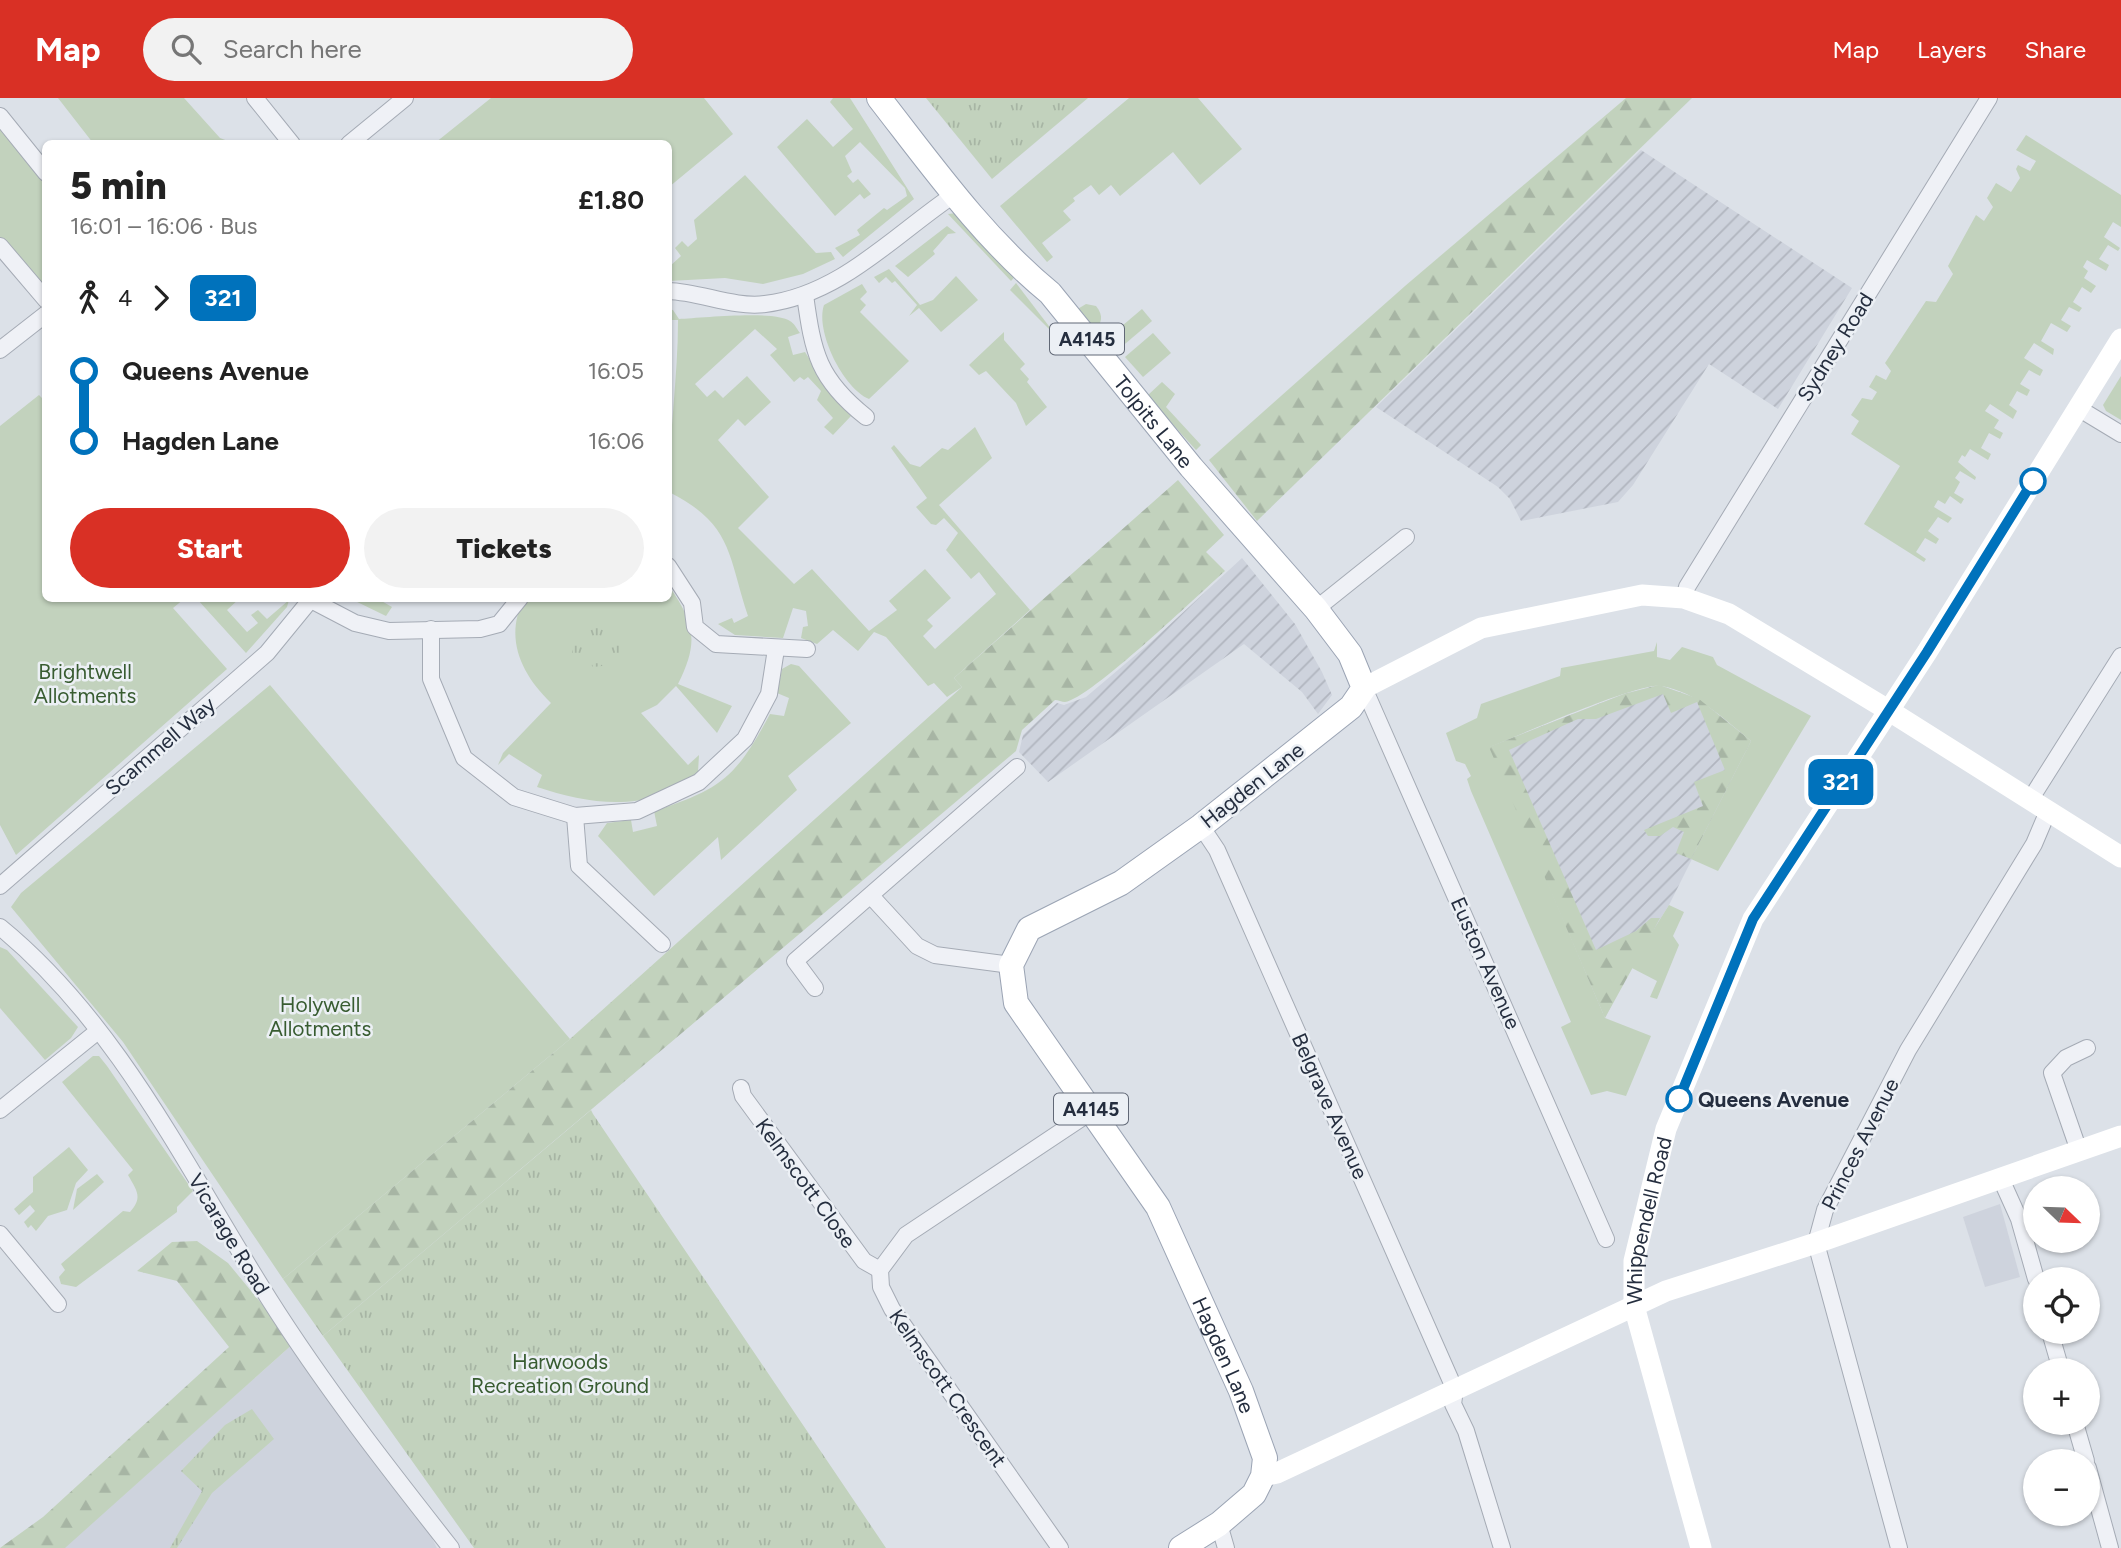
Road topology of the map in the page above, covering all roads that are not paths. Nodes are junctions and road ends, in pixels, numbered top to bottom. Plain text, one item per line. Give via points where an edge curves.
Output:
1 (255, 98) edge
2 (405, 98) edge
3 (879, 98) edge
4 (1989, 98) edge
5 (0, 116) edge
6 (289, 140) edge
7 (354, 140) edge
8 (42, 168) edge
9 (955, 194) junction
10 (0, 246) edge
11 (672, 292) edge
12 (42, 295) edge
13 (805, 295) junction
14 (42, 317) edge
15 (2121, 339) edge
16 (0, 350) edge
17 (2078, 408) junction
18 (866, 417) dead end
19 (2121, 435) edge
20 (1406, 537) dead end
21 (672, 572) edge
22 (1684, 598) junction
23 (310, 602) edge
24 (317, 602) edge
25 (517, 602) edge
26 (1316, 609) junction
27 (431, 629) junction
28 (776, 649) junction
29 (807, 649) dead end
30 (2121, 656) edge
31 (1364, 688) junction
32 (1888, 710) junction
33 (1017, 767) dead end
34 (2039, 806) junction
35 (575, 816) junction
36 (1200, 826) junction
37 (2121, 857) edge
38 (0, 886) edge
39 (872, 897) junction
40 (0, 926) edge
41 (662, 944) dead end
42 (1011, 965) junction
43 (815, 988) dead end
44 (98, 1031) junction
45 (2087, 1048) dead end
46 (741, 1088) dead end
47 (0, 1110) edge
48 (1092, 1111) junction
49 (2121, 1136) edge
50 (2079, 1151) junction
51 (2001, 1179) junction
52 (0, 1234) edge
53 (1606, 1240) dead end
54 (1816, 1243) junction
55 (2033, 1267) edge
56 (880, 1270) junction
57 (58, 1304) dead end
58 (1634, 1306) junction
59 (1455, 1390) junction
60 (1263, 1475) junction
61 (2100, 1512) edge
62 (1219, 1524) junction
63 (451, 1548) edge
64 (1060, 1548) edge
65 (1181, 1548) edge
66 (1226, 1548) edge
67 (1502, 1548) edge
68 (1701, 1548) edge
69 (1899, 1548) edge
70 (2110, 1548) edge

1 - 6 street
2 - 7 street
3 - 9 main road, Tolpits Lane / A4145
4 - 22 street, Sydney Road
5 - 8 street
9 - 13 street via 855,269
9 - 26 main road, Tolpits Lane / A4145 via 1023,271 1050,293 1191,467
10 - 12 street
11 - 13 street via 764,304
13 - 18 street via 812,346 822,370
14 - 16 street
15 - 17 street, Whippendell Road
17 - 19 street
17 - 32 street, Whippendell Road
20 - 26 street
21 - 28 street via 692,603 695,627 716,644
22 - 31 street, Hagden Lane via 1642,595 1481,628
22 - 32 street, Hagden Lane via 1729,614
23 - 38 street, Scammell Way via 267,653
24 - 27 street via 355,623 389,631
25 - 27 street via 499,624 480,629
26 - 31 main road, Tolpits Lane / A4145 via 1350,654
27 - 35 street via 430,679 464,758 514,797
28 - 29 street
28 - 35 street via 769,694 745,739 686,789 637,811
30 - 34 street, Princes Avenue
31 - 36 main road, Hagden Lane via 1351,707
31 - 53 street, Euston Avenue
32 - 34 street, Hagden Lane
32 - 58 street, Whippendell Road via 1753,919 1667,1129 1633,1261
33 - 39 street
34 - 37 street, Hagden Lane
34 - 54 street, Princes Avenue via 2034,844 1908,1049 1825,1210
35 - 41 street via 579,866
36 - 42 main road, Hagden Lane via 1121,883 1029,929
36 - 59 street, Belgrave Avenue via 1217,850
39 - 42 street via 917,946 935,955
39 - 43 street via 795,961
40 - 44 street, Vicarage Road via 51,973
42 - 48 main road, Hagden Lane / A4145 via 1016,1003
44 - 47 street
44 - 63 street, Vicarage Road via 126,1068 271,1303
45 - 50 street via 2066,1058 2052,1073
46 - 56 street, Kelmscott Close via 864,1262
48 - 56 street via 906,1235
48 - 60 main road, Hagden Lane / A4145 via 1158,1207 1241,1391 1265,1458
49 - 50 street
50 - 51 street
51 - 54 street
51 - 55 street
52 - 57 street
54 - 58 street via 1687,1283
54 - 69 street
56 - 64 street, Kelmscott Crescent via 881,1287 892,1309
58 - 59 street
58 - 68 street, Whippendell Road
59 - 60 street via 1277,1473
59 - 67 street, Belgrave Avenue via 1453,1404 1466,1431
60 - 62 main road via 1254,1494
61 - 70 street
62 - 65 main road
62 - 66 street

